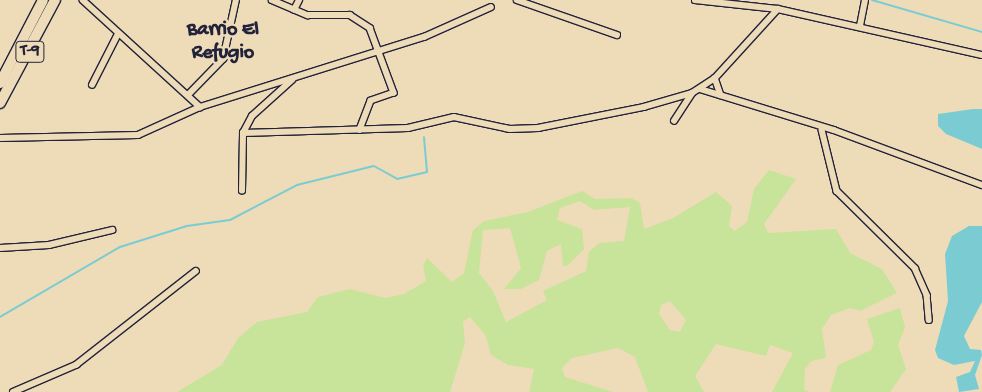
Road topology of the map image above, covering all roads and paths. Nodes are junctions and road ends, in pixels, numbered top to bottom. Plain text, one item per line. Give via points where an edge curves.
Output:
1 (43, 0) edge
2 (55, 0) edge
3 (83, 0) edge
4 (236, 0) edge
5 (272, 0) edge
6 (299, 0) edge
7 (517, 0) edge
8 (695, 0) edge
9 (865, 0) edge
10 (491, 7) dead end
11 (778, 9) junction
12 (294, 10) junction
13 (860, 26) junction
14 (118, 34) junction
15 (617, 34) dead end
16 (379, 51) junction
17 (982, 55) edge
18 (1, 78) edge
19 (715, 78) junction
20 (292, 80) junction
21 (92, 85) dead end
22 (700, 89) junction
23 (692, 93) junction
24 (189, 94) junction
25 (721, 95) junction
26 (0, 102) edge
27 (200, 107) junction
28 (674, 121) dead end
29 (360, 130) junction
30 (822, 130) junction
31 (243, 133) junction
32 (0, 138) edge
33 (982, 185) edge
34 (242, 191) dead end
35 (112, 230) dead end
36 (0, 248) edge
37 (196, 271) dead end
38 (929, 320) dead end
39 (13, 392) edge

1 - 18 highway, T-9
2 - 26 highway, T-9
3 - 14 street
4 - 24 street via 223,59
5 - 12 street
6 - 12 street
7 - 15 street
8 - 11 street
9 - 13 street
10 - 16 street
11 - 13 street
11 - 19 street
12 - 16 street via 308,15 362,19
13 - 17 street
14 - 21 street
14 - 24 street
16 - 20 street
16 - 29 street via 394,92 371,101
19 - 22 street
19 - 25 street
20 - 27 street
20 - 31 street via 252,116
22 - 23 street
22 - 25 street
23 - 28 street
23 - 29 street via 538,128 510,128 454,117 408,128
24 - 27 street
25 - 30 street
27 - 32 street via 138,135
29 - 31 street
30 - 33 street via 834,130
30 - 38 street via 837,191 916,268 927,295
31 - 34 street
35 - 36 street via 49,245
37 - 39 street via 76,365

